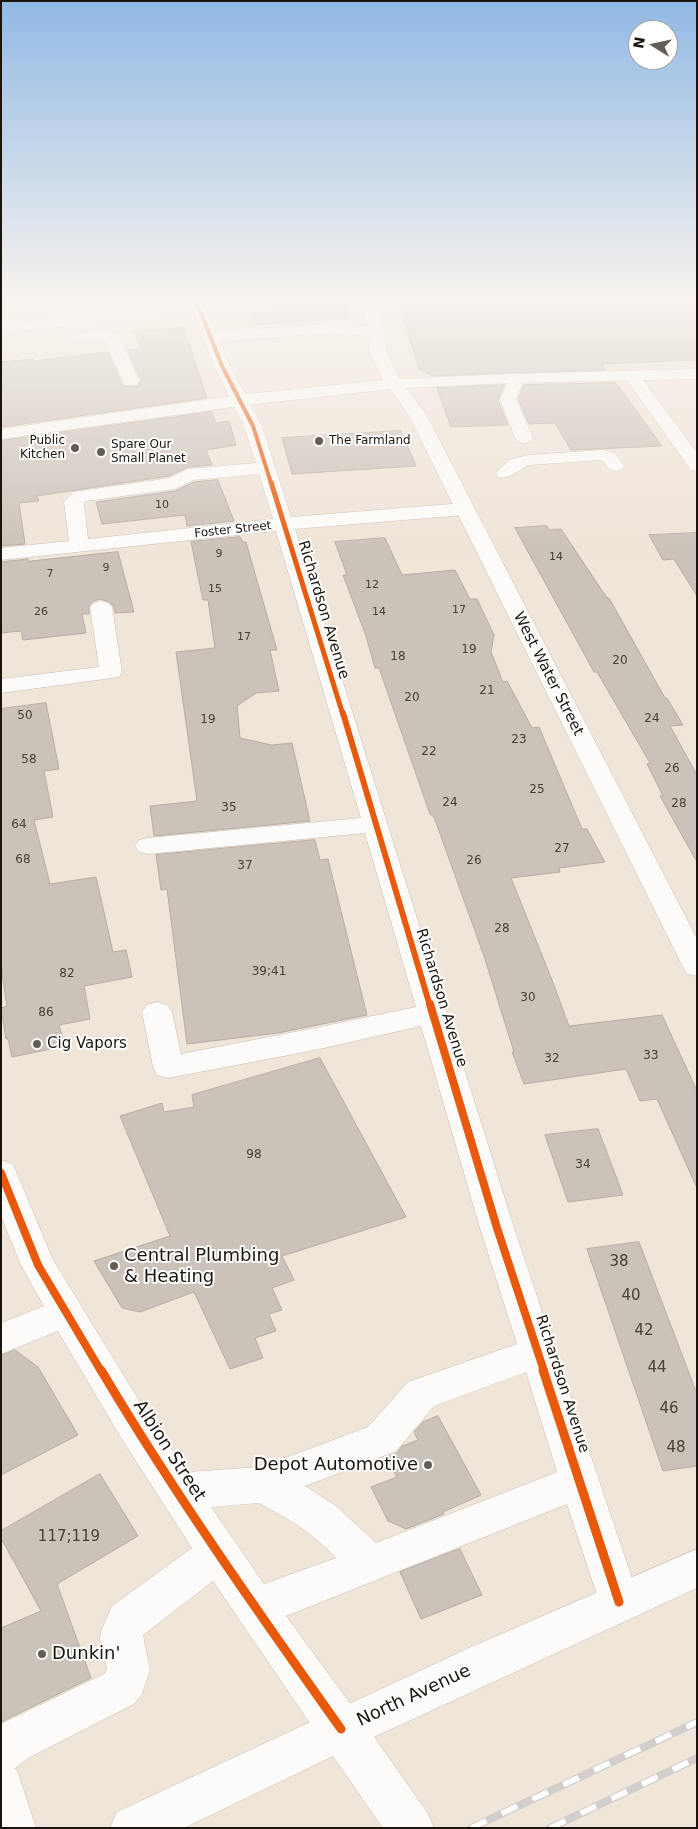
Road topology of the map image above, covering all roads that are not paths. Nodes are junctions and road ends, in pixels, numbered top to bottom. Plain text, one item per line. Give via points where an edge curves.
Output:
1 (231, 383) edge
2 (414, 383) edge
3 (637, 383) edge
4 (395, 384) junction
5 (514, 385) dead end
6 (241, 400) junction
7 (1, 434) edge
8 (524, 438) dead end
9 (615, 466) dead end
10 (697, 466) edge
11 (266, 468) junction
12 (505, 473) dead end
13 (464, 509) junction
14 (283, 524) junction
15 (80, 546) junction
16 (1, 554) edge
17 (101, 607) dead end
18 (1, 686) edge
19 (375, 824) junction
20 (148, 846) dead end
21 (697, 967) edge
22 (156, 1012) dead end
23 (433, 1013) junction
24 (1, 1173) edge
25 (66, 1312) junction
26 (1, 1339) edge
27 (538, 1352) junction
28 (580, 1481) junction
29 (261, 1485) junction
30 (177, 1491) junction
31 (218, 1553) junction
32 (369, 1566) junction
33 (697, 1568) edge
34 (619, 1602) junction
35 (255, 1608) junction
36 (342, 1729) junction
37 (1, 1752) edge
38 (1, 1786) edge
39 (13, 1828) edge
40 (133, 1828) edge
41 (412, 1828) edge

1 - 6 street, Richardson Avenue
2 - 4 street
3 - 10 street
4 - 6 street
4 - 13 street, West Water Street via 418,414
5 - 8 street via 508,399
6 - 7 street
6 - 11 street, Richardson Avenue
9 - 12 street via 609,457 602,455 542,458 521,462
11 - 14 street, Richardson Avenue
11 - 15 street via 188,475 175,483 80,496 74,502
13 - 14 street, Foster Street
13 - 21 street, West Water Street
14 - 15 street, Foster Street
14 - 19 street, Richardson Avenue
15 - 16 street, Foster Street
17 - 18 street via 111,672
19 - 20 street
19 - 23 street, Richardson Avenue
22 - 23 street via 168,1067
23 - 27 street, Richardson Avenue
24 - 25 street, Albion Street via 38,1265
25 - 26 street
25 - 30 street, Albion Street
27 - 28 street, Richardson Avenue
27 - 29 street via 420,1394 382,1439
28 - 32 street
28 - 34 street, Richardson Avenue
29 - 30 street
29 - 32 street via 322,1519
30 - 31 street, Albion Street
31 - 35 street, Albion Street
31 - 37 street via 127,1621 120,1638 130,1670 119,1689 14,1741
32 - 35 street
33 - 34 street, North Avenue
34 - 36 street, North Avenue
35 - 36 street, Albion Street
36 - 40 street, North Avenue
36 - 41 street, Albion Street
38 - 39 street

